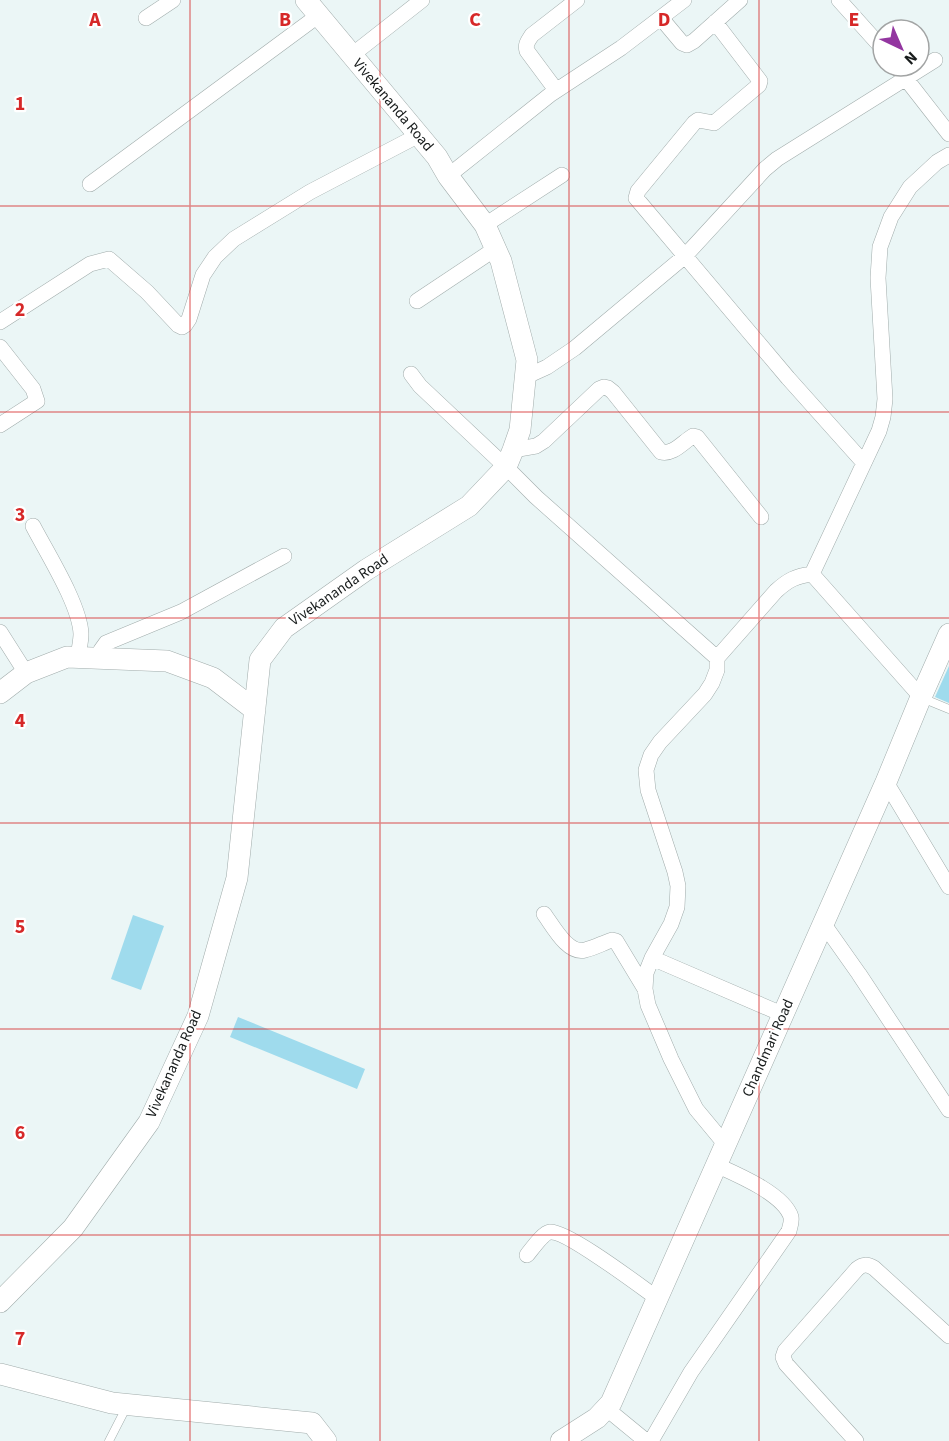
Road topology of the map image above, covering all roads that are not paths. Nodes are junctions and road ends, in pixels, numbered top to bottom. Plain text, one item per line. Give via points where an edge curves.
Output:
1 (173, 0) edge
2 (422, 0) edge
3 (577, 0) edge
4 (684, 0) edge
5 (741, 0) edge
6 (839, 0) edge
7 (313, 8) edge
8 (146, 18) dead end
9 (661, 18) junction
10 (715, 22) junction
11 (871, 36) edge
12 (352, 55) junction
13 (935, 60) dead end
14 (931, 61) edge
15 (892, 78) edge
16 (906, 78) edge
17 (556, 90) junction
18 (949, 134) edge
19 (418, 135) junction
20 (949, 155) edge
21 (562, 174) dead end
22 (448, 176) junction
23 (90, 184) dead end
24 (485, 225) junction
25 (495, 249) junction
26 (685, 256) junction
27 (417, 301) dead end
28 (0, 322) edge
29 (0, 347) edge
30 (411, 374) dead end
31 (525, 376) junction
32 (0, 425) edge
33 (510, 459) junction
34 (864, 463) junction
35 (761, 517) dead end
36 (33, 526) dead end
37 (284, 556) dead end
38 (812, 574) junction
39 (0, 632) edge
40 (949, 634) edge
41 (88, 658) junction
42 (717, 658) junction
43 (26, 673) junction
44 (0, 693) edge
45 (921, 697) junction
46 (949, 709) edge
47 (255, 711) junction
48 (886, 782) junction
49 (949, 887) edge
50 (544, 914) dead end
51 (823, 923) junction
52 (652, 958) junction
53 (645, 989) junction
54 (782, 1014) junction
55 (949, 1110) edge
56 (725, 1144) junction
57 (716, 1165) junction
58 (527, 1255) dead end
59 (657, 1298) junction
60 (0, 1302) edge
61 (949, 1336) edge
62 (0, 1374) edge
63 (128, 1404) junction
64 (607, 1409) junction
65 (109, 1441) edge
66 (326, 1441) edge
67 (561, 1441) edge
68 (646, 1441) edge
69 (651, 1441) edge
70 (855, 1441) edge

1 - 8 street
2 - 12 street
3 - 17 street via 527,41 527,51
4 - 9 street
5 - 10 street
6 - 11 street
7 - 12 main road, Vivekananda Road
7 - 23 street
9 - 10 street via 687,45
9 - 17 street
10 - 26 street via 758,77 759,85 714,123 694,123 636,195
12 - 19 main road, Vivekananda Road
13 - 14 street
15 - 26 street via 765,169
16 - 18 street
17 - 22 street
19 - 22 main road, Vivekananda Road
19 - 28 street via 310,192 234,239 203,275 183,327 109,259 90,264
20 - 34 street via 910,187 891,217 880,248 884,417
21 - 24 street
22 - 24 main road, Vivekananda Road
24 - 25 main road, Vivekananda Road
25 - 27 street
25 - 31 main road, Vivekananda Road via 527,360
26 - 31 street via 575,348
26 - 34 street
29 - 32 street via 33,389 37,401
30 - 33 street via 420,386
31 - 33 main road, Vivekananda Road via 520,430
33 - 35 street via 544,441 599,389 608,388 661,452 671,452 696,437
33 - 42 street via 536,497
33 - 47 main road, Vivekananda Road via 469,506 366,570 284,628 260,660
34 - 38 street
36 - 41 street via 70,596
37 - 41 street via 181,612 106,643
38 - 42 street via 787,581
38 - 45 street
39 - 43 street
40 - 45 main road, Chandmari Road
41 - 43 main road via 67,657
41 - 47 main road via 167,661 213,678
42 - 52 street via 712,683 660,742 646,770 648,790 678,886 671,924
43 - 44 main road
45 - 46 lane
45 - 48 main road, Chandmari Road
47 - 60 main road, Vivekananda Road via 237,878 198,1016 149,1122 73,1228
48 - 49 street
48 - 51 main road, Chandmari Road
50 - 53 street via 576,951 616,941
51 - 54 main road, Chandmari Road
51 - 55 street
52 - 53 street
52 - 54 street
53 - 56 street via 648,1005 696,1109
54 - 56 main road, Chandmari Road
56 - 57 main road, Chandmari Road
57 - 59 main road, Chandmari Road
57 - 69 street via 772,1195 787,1209 791,1223 691,1372
58 - 59 street via 545,1234 560,1234
59 - 64 main road, Chandmari Road
61 - 70 street via 874,1268 863,1264 857,1269 783,1357
62 - 63 main road
63 - 65 lane
63 - 66 main road via 312,1423
64 - 67 main road, Chandmari Road
64 - 68 street

